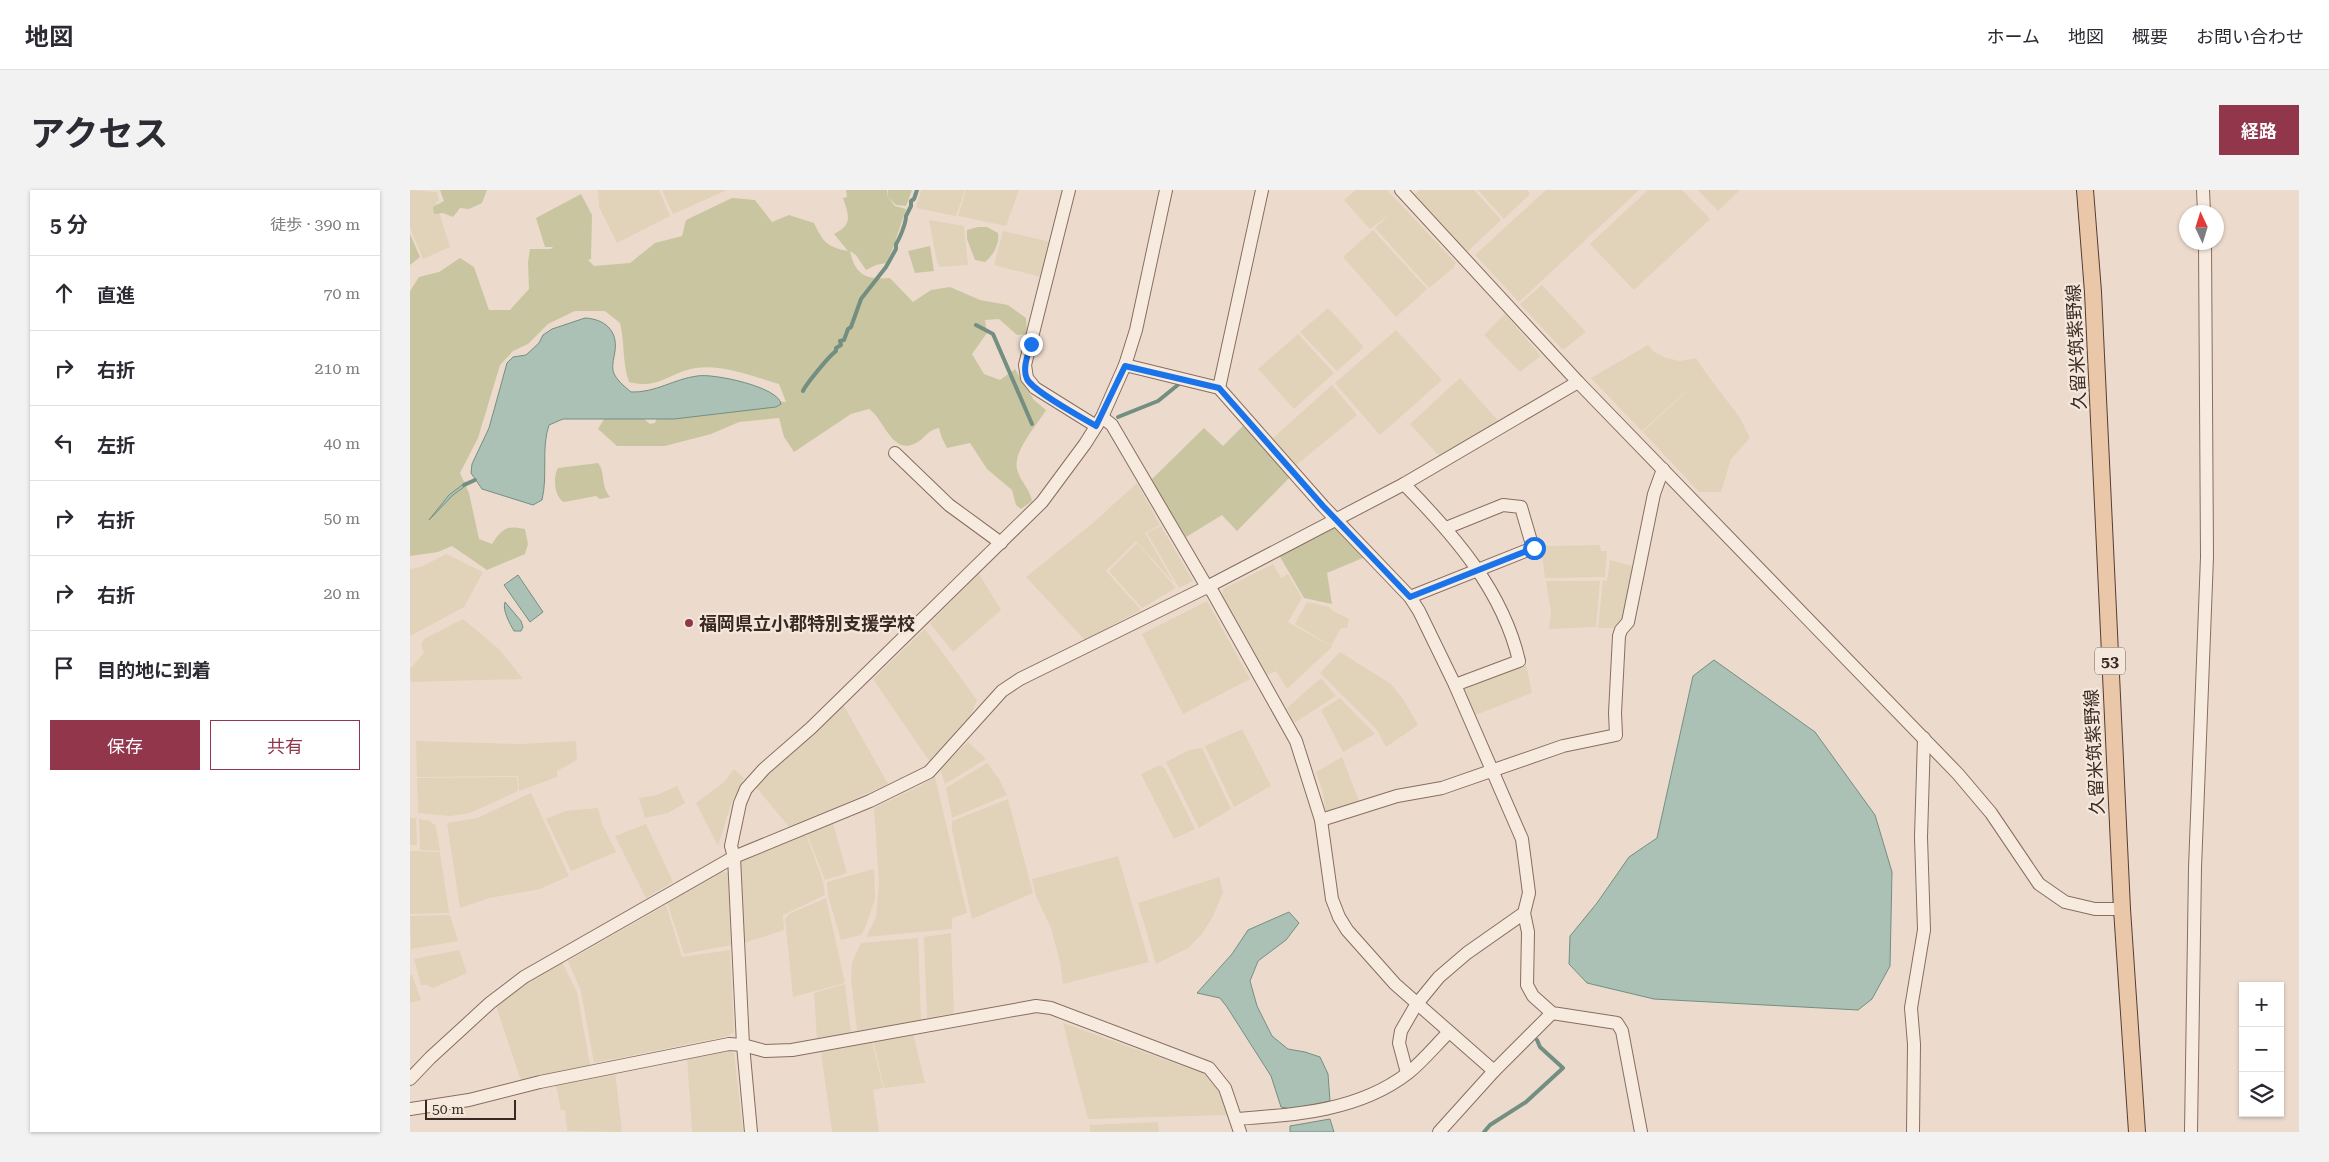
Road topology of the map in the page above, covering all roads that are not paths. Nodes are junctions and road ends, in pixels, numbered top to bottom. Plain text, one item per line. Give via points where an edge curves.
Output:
1 (1069, 190) edge
2 (1166, 190) edge
3 (1262, 190) edge
4 (1401, 190) edge
5 (2085, 190) edge
6 (2203, 190) edge
7 (2204, 205) edge
8 (2205, 250) edge
9 (1125, 366) junction
10 (1578, 382) junction
11 (1219, 388) junction
12 (1099, 422) junction
13 (895, 453) dead end
14 (1663, 469) junction
15 (1404, 484) junction
16 (1337, 519) junction
17 (1446, 528) junction
18 (1001, 543) junction
19 (1479, 570) junction
20 (1207, 587) junction
21 (1410, 597) junction
22 (1455, 686) junction
23 (1924, 738) junction
24 (1492, 771) junction
25 (1321, 820) junction
26 (734, 857) junction
27 (2122, 909) junction
28 (1524, 913) junction
29 (1416, 1005) junction
30 (1552, 1013) junction
31 (1448, 1032) junction
32 (743, 1045) junction
33 (1494, 1071) junction
34 (1407, 1074) junction
35 (410, 1080) edge
36 (410, 1110) edge
37 (1236, 1119) junction
38 (751, 1132) edge
39 (1240, 1132) edge
40 (1439, 1132) edge
41 (1641, 1132) edge
42 (1913, 1132) edge
43 (2137, 1132) edge
44 (2192, 1132) edge

1 - 12 street via 1026,365 1027,378 1035,388
2 - 9 street via 1136,330
3 - 11 street
4 - 10 street
5 - 27 main road, 久留米筑紫野線 / 53 via 2094,292
6 - 7 street
8 - 44 street via 2207,557 2195,868
9 - 11 street
9 - 12 street
10 - 14 street
10 - 15 street
11 - 16 street
12 - 18 street via 1042,502
12 - 20 street via 1112,425
13 - 18 street via 948,505
14 - 23 street
14 - 24 street via 1654,494 1628,622 1619,636 1616,735 1563,746
15 - 16 street
15 - 17 street
16 - 20 street
16 - 21 street
17 - 19 street
17 - 19 street via 1503,505 1522,507 1534,548
18 - 26 street via 746,789 731,846
19 - 21 street
19 - 22 street via 1514,637 1520,661
20 - 25 street via 1296,741
20 - 26 street via 1020,679 1002,691 929,772 870,801
21 - 22 street
22 - 24 street
23 - 27 street via 1992,813 2039,884 2065,902 2095,909
23 - 42 street via 1921,837 1924,930 1911,1008
24 - 25 street via 1442,788 1397,796
24 - 28 street via 1522,839 1529,893
25 - 29 street via 1332,899 1339,918
26 - 32 street
26 - 35 street via 524,977 490,1003
27 - 43 main road, 久留米筑紫野線 / 53
28 - 29 street via 1467,953 1439,977
28 - 30 street via 1528,932 1527,985 1533,996
29 - 31 street
29 - 34 street via 1401,1032 1399,1043
30 - 33 street
30 - 41 street via 1617,1023 1622,1030
31 - 33 street
31 - 34 street
32 - 36 street via 729,1044
32 - 37 street via 765,1052 792,1050 1023,1007 1051,1008 1209,1068 1225,1088
32 - 38 street
33 - 40 street
34 - 37 street via 1367,1096 1308,1114
37 - 39 street

